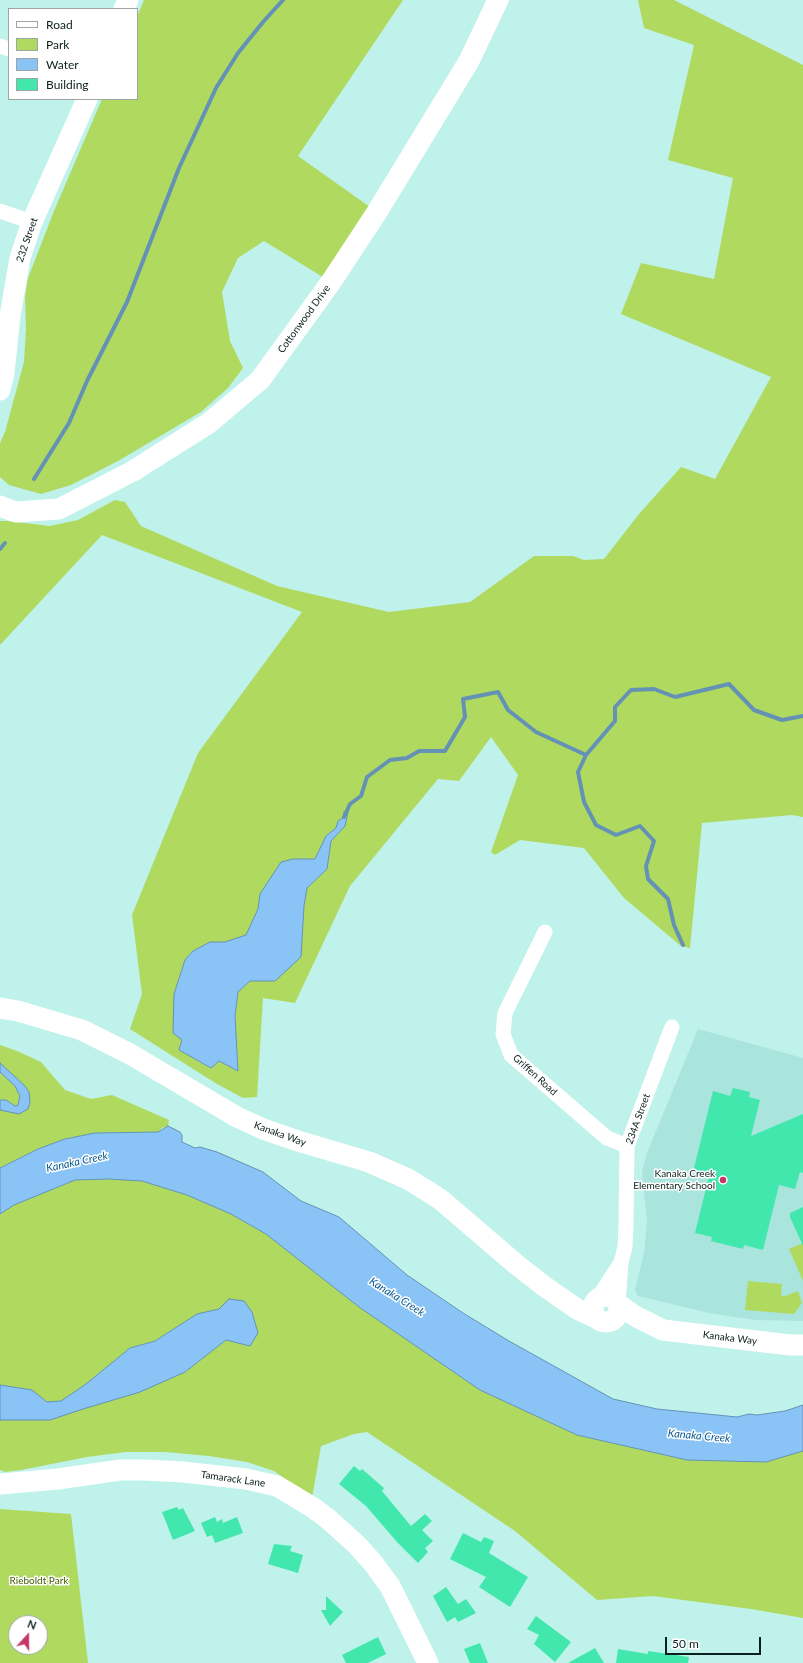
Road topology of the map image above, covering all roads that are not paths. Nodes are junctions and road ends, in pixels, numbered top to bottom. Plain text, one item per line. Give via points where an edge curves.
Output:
1 (498, 0) edge
2 (87, 100) edge
3 (0, 211) edge
4 (32, 222) junction
5 (0, 390) edge
6 (0, 506) edge
7 (545, 932) dead end
8 (0, 1008) edge
9 (672, 1027) dead end
10 (627, 1146) junction
11 (544, 1286) junction
12 (610, 1300) junction
13 (602, 1320) junction
14 (658, 1328) junction
15 (803, 1345) edge
16 (0, 1484) edge
17 (428, 1663) edge

1 - 6 main road, Cottonwood Drive via 469,61 376,212 331,282 260,380 209,423 133,471 59,509 16,512
2 - 4 main road, 232 Street
3 - 4 street
4 - 5 main road, 232 Street via 16,279
7 - 10 street, Griffen Road via 505,1013 503,1034 512,1055 607,1138
8 - 11 main road, Kanaka Way via 82,1030 263,1129 369,1162 426,1188
9 - 10 street, 234A Street
10 - 12 street, 234A Street via 625,1247 621,1263 603,1290
11 - 12 main road, Kanaka Way
11 - 13 main road, Kanaka Way via 577,1309
12 - 13 main road via 593,1303 593,1313
12 - 14 main road, Kanaka Way
13 - 14 main road, Kanaka Way via 644,1330
14 - 15 main road, Kanaka Way
16 - 17 main road, Tamarack Lane via 120,1470 144,1470 246,1479 277,1486 327,1518 373,1563 390,1586

